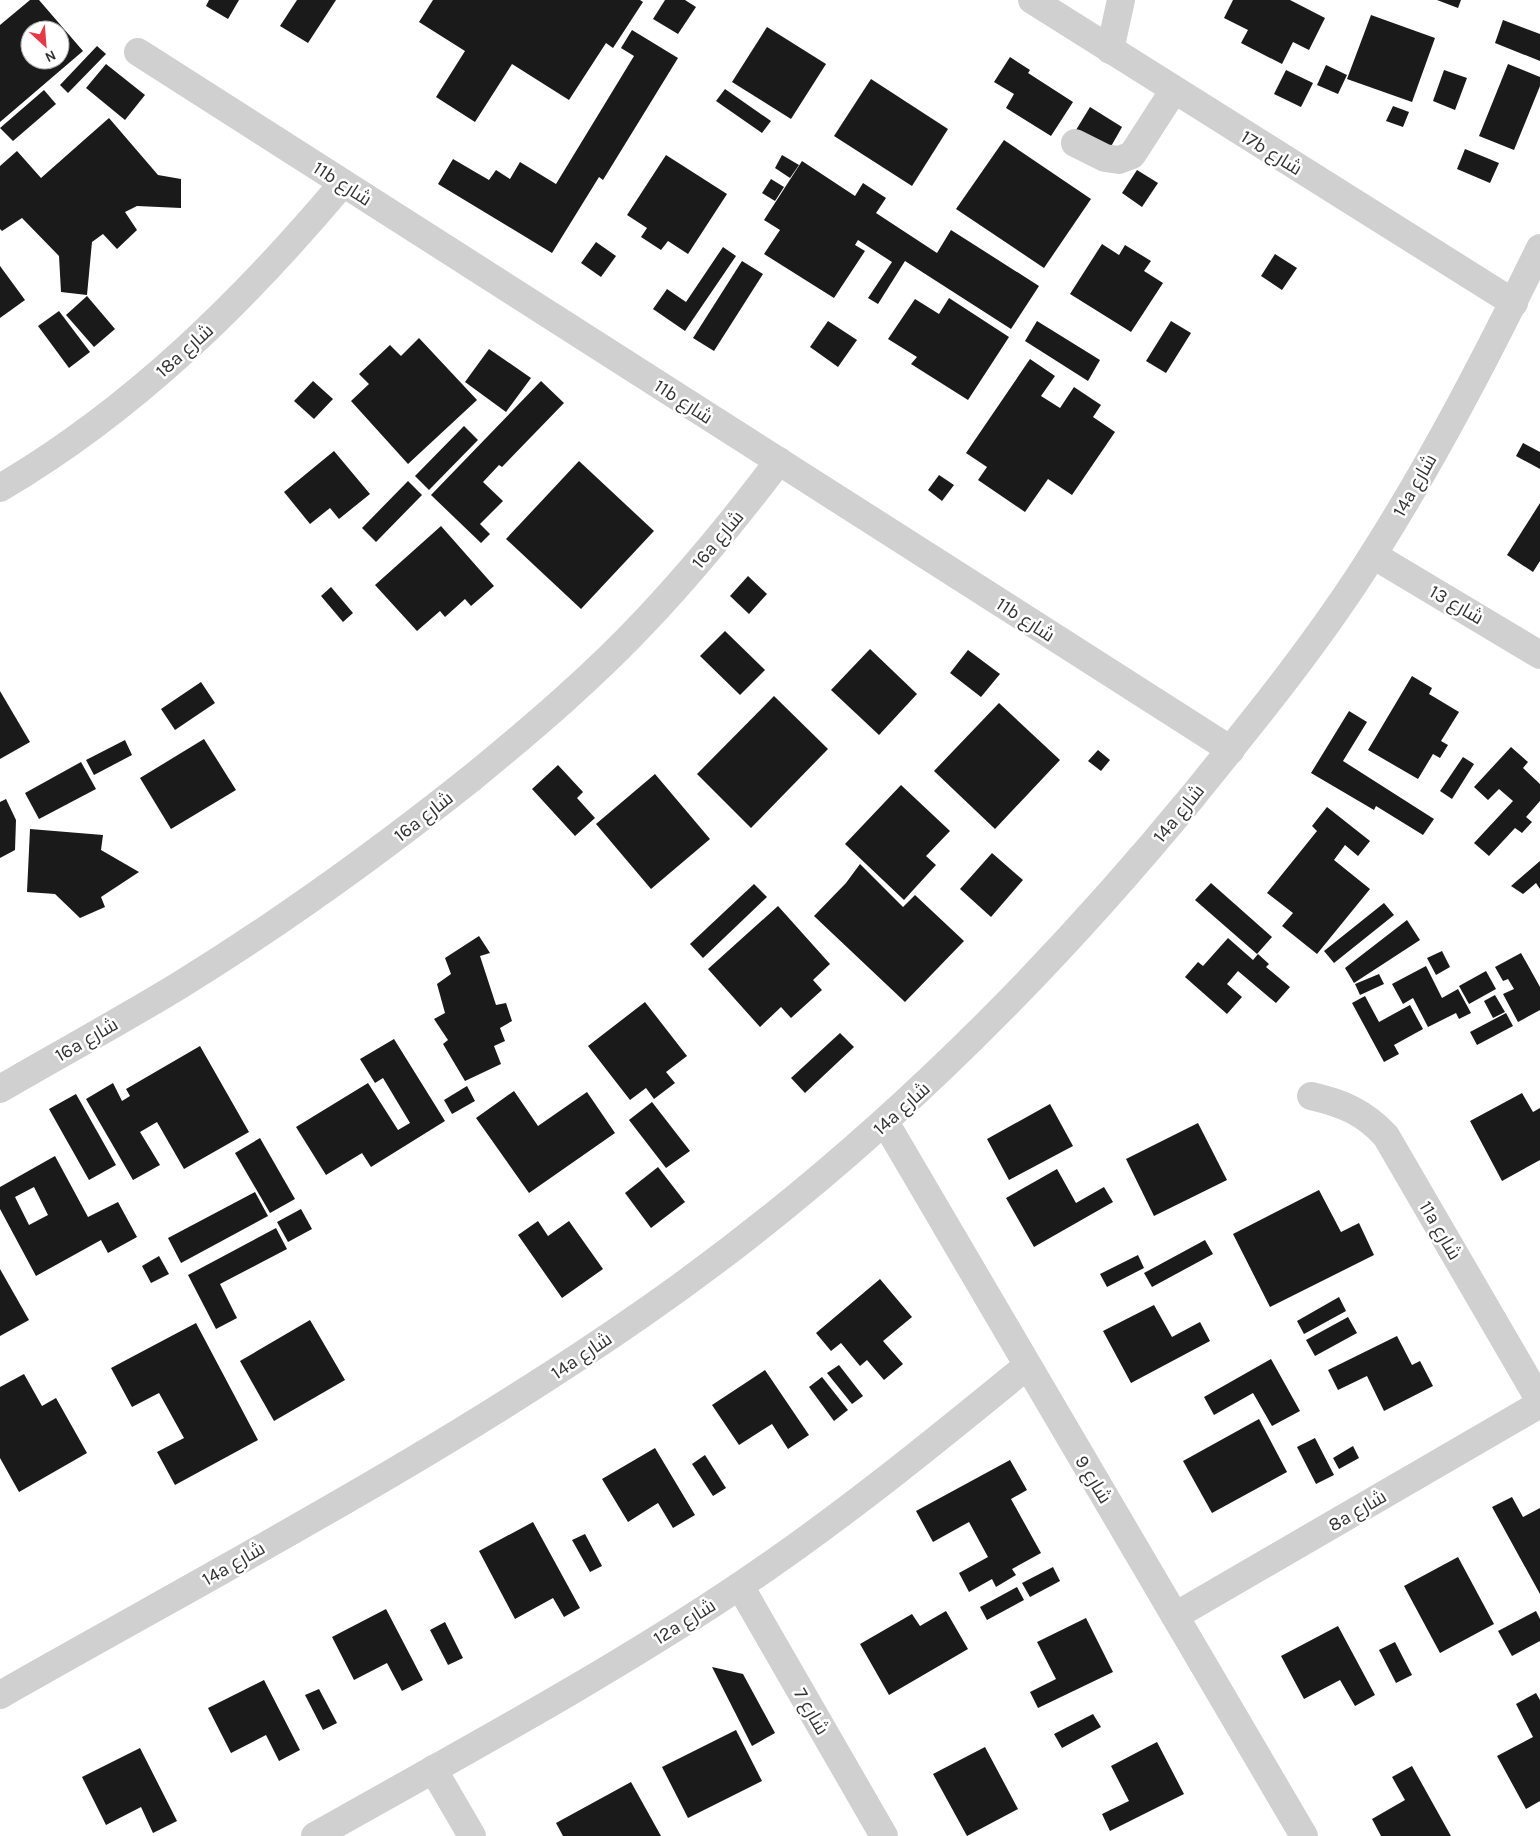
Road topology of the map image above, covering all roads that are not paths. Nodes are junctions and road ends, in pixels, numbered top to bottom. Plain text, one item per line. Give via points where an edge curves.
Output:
1 (1032, 0) edge
2 (1122, 0) edge
3 (1110, 50) junction
4 (138, 52) dead end
5 (1174, 90) junction
6 (1075, 143) dead end
7 (343, 183) junction
8 (1540, 248) edge
9 (1514, 303) junction
10 (779, 461) junction
11 (0, 488) edge
12 (1373, 555) junction
13 (1540, 655) edge
14 (1231, 750) junction
15 (0, 1089) edge
16 (1311, 1096) dead end
17 (886, 1122) junction
18 (1028, 1366) junction
19 (1540, 1402) edge
20 (740, 1586) junction
21 (1175, 1616) junction
22 (0, 1695) edge
23 (433, 1769) junction
24 (315, 1836) edge
25 (472, 1836) edge
26 (884, 1836) edge
27 (1304, 1836) edge

1 - 3 street, 17b شارع
2 - 3 street
3 - 5 street, 17b شارع
4 - 7 street, 11b شارع
5 - 6 street via 1132,155 1119,160 1105,158
5 - 9 street, 17b شارع
7 - 10 street, 11b شارع
7 - 11 street, 18a شارع via 295,240 196,340 88,430
8 - 9 street, 14a شارع
9 - 12 street, 14a شارع
10 - 14 street, 11b شارع
10 - 15 street, 16a شارع via 738,516 648,618 600,666 498,756 414,824 263,931 180,984
12 - 13 street, شارع 13
12 - 14 street, 14a شارع
14 - 17 street, 14a شارع via 1151,847 1064,944 948,1065
16 - 19 street, 11a شارع via 1353,1108 1386,1136
17 - 18 street, شارع 9
17 - 22 street, 14a شارع via 730,1250 561,1369 384,1476
18 - 20 street, 12a شارع via 879,1486
18 - 21 street, شارع 9
19 - 21 street, 8a شارع
20 - 23 street, 12a شارع via 640,1649
20 - 26 street, شارع 7
21 - 27 street, شارع 9
23 - 24 street, 12a شارع
23 - 25 street

